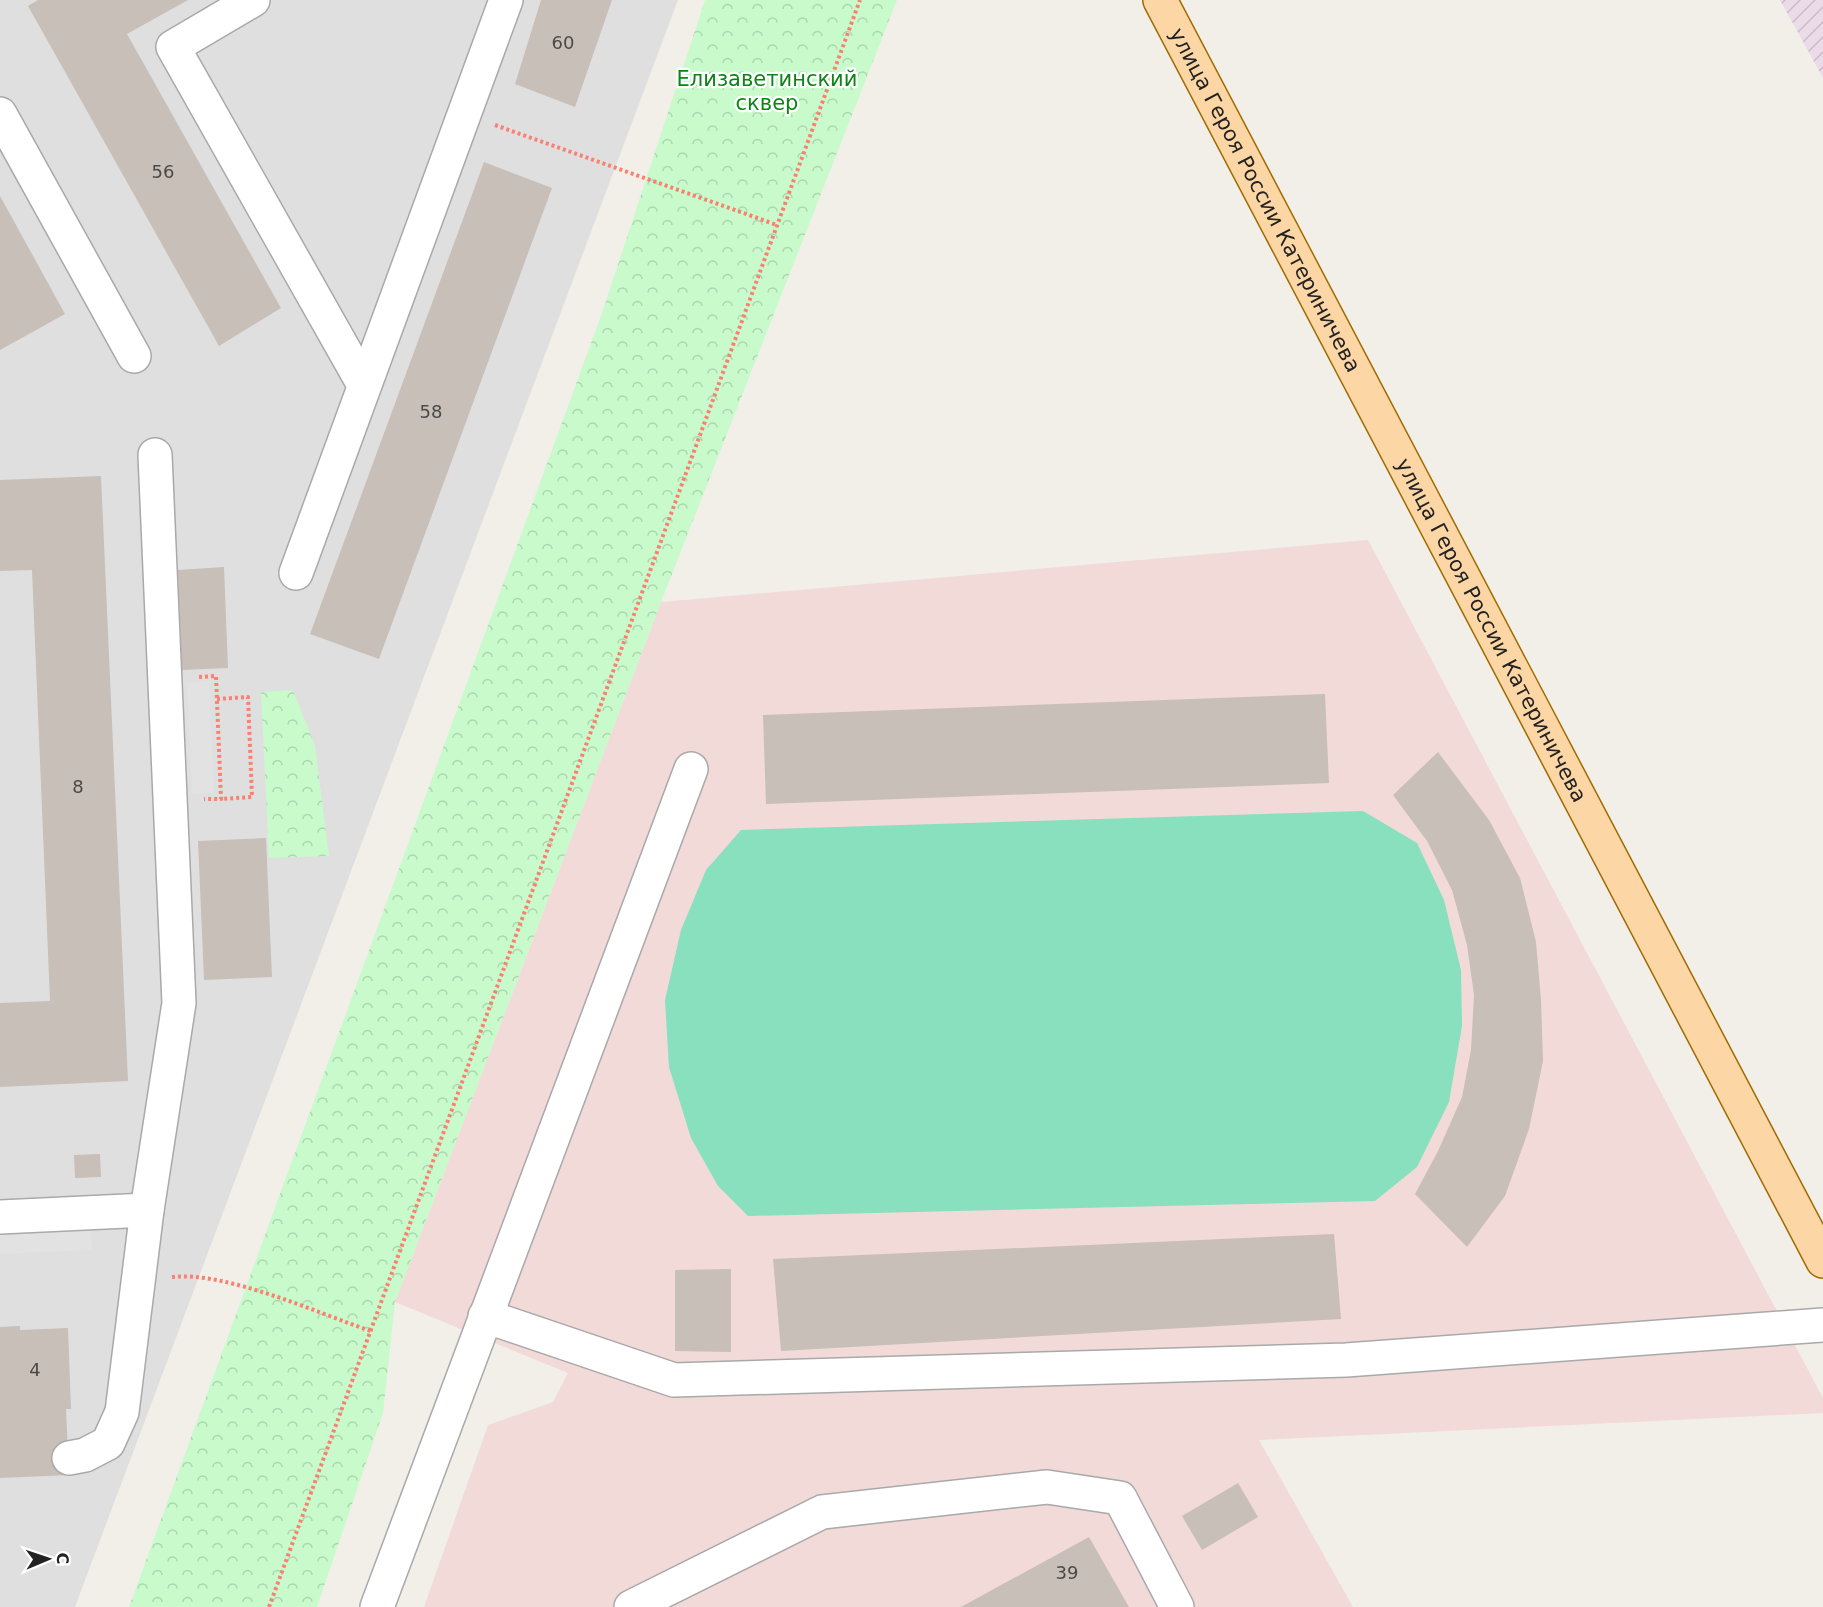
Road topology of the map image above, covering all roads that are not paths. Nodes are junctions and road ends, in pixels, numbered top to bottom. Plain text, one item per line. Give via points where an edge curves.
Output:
1 (253, 0) edge
2 (506, 0) edge
3 (1161, 0) edge
4 (0, 114) edge
5 (134, 356) dead end
6 (364, 385) junction
7 (155, 455) dead end
8 (296, 573) dead end
9 (691, 769) dead end
10 (147, 1210) junction
11 (0, 1217) edge
12 (1823, 1261) edge
13 (485, 1316) junction
14 (1823, 1325) edge
15 (69, 1458) dead end
16 (377, 1607) edge
17 (631, 1607) edge
18 (1177, 1607) edge

1 - 6 lane via 173,47
2 - 6 lane
3 - 12 main road, улица Героя России Катериничева
4 - 5 lane
6 - 8 lane
7 - 10 lane via 179,1003
9 - 13 lane
10 - 11 lane
10 - 15 lane via 122,1412 108,1443
13 - 14 lane via 674,1380 1346,1360
13 - 16 lane
17 - 18 lane via 822,1512 1047,1487 1120,1498

